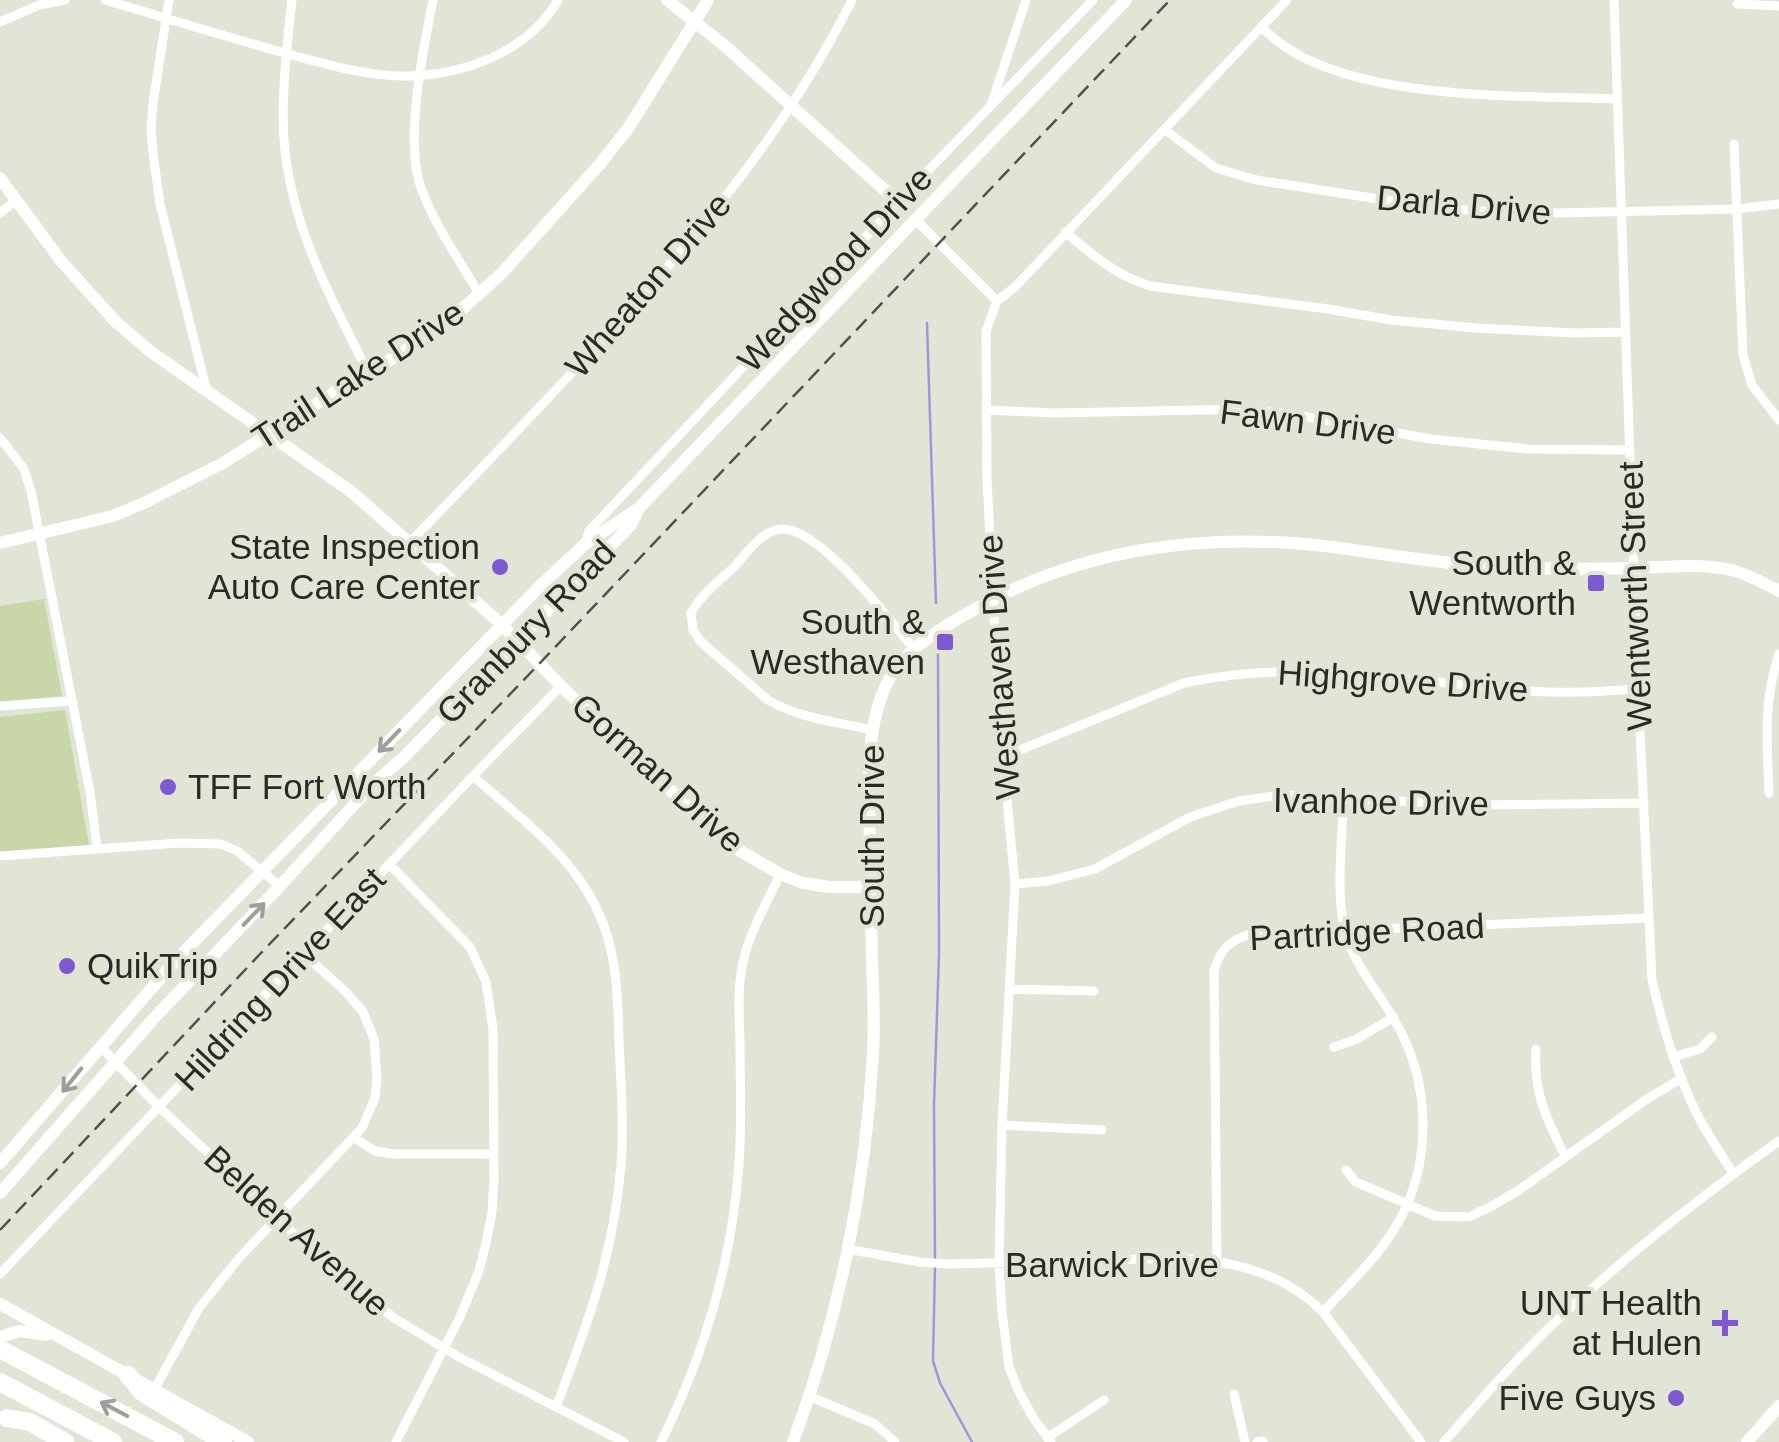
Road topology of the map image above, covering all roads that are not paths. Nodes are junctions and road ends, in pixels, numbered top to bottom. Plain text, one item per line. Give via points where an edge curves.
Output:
1 (66, 0) edge
2 (105, 0) edge
3 (169, 0) edge
4 (292, 0) edge
5 (432, 0) edge
6 (558, 0) edge
7 (667, 0) edge
8 (708, 0) edge
9 (852, 0) edge
10 (1026, 0) edge
11 (1093, 0) edge
12 (1126, 0) edge
13 (1287, 0) edge
14 (1614, 0) edge
15 (1737, 4) dead end
16 (1779, 6) edge
17 (166, 18) junction
18 (0, 22) edge
19 (695, 22) junction
20 (1264, 28) junction
21 (288, 54) junction
22 (420, 75) junction
23 (1617, 98) junction
24 (791, 104) junction
25 (990, 108) junction
26 (1165, 130) junction
27 (1734, 144) dead end
28 (0, 178) edge
29 (15, 201) junction
30 (899, 203) junction
31 (1779, 204) edge
32 (1737, 209) junction
33 (1621, 212) junction
34 (0, 213) edge
35 (916, 220) junction
36 (1066, 232) junction
37 (479, 294) junction
38 (997, 301) junction
39 (1625, 332) junction
40 (368, 372) junction
41 (206, 388) junction
42 (986, 410) junction
43 (1779, 420) edge
44 (270, 433) junction
45 (0, 438) edge
46 (1630, 450) junction
47 (639, 508) junction
48 (40, 534) junction
49 (0, 542) edge
50 (409, 543) junction
51 (585, 544) junction
52 (1634, 568) junction
53 (1779, 591) edge
54 (993, 598) junction
55 (547, 610) junction
56 (501, 624) junction
57 (519, 641) junction
58 (913, 648) junction
59 (1779, 654) edge
60 (562, 686) junction
61 (1638, 689) junction
62 (70, 701) junction
63 (0, 706) edge
64 (871, 730) junction
65 (1003, 757) junction
66 (474, 776) junction
67 (1770, 793) dead end
68 (1344, 798) junction
69 (1644, 803) junction
70 (97, 848) junction
71 (0, 856) edge
72 (389, 864) junction
73 (262, 871) junction
74 (780, 874) junction
75 (1016, 884) junction
76 (280, 886) junction
77 (871, 886) junction
78 (1649, 918) junction
79 (1344, 930) junction
80 (304, 954) junction
81 (1009, 989) junction
82 (1094, 991) dead end
83 (1394, 1018) junction
84 (1712, 1037) dead end
85 (100, 1046) junction
86 (1334, 1047) dead end
87 (1536, 1049) dead end
88 (1673, 1057) junction
89 (115, 1061) junction
90 (1682, 1078) junction
91 (159, 1107) junction
92 (1002, 1125) junction
93 (1102, 1130) dead end
94 (353, 1137) junction
95 (1779, 1141) edge
96 (494, 1154) junction
97 (1565, 1156) junction
98 (0, 1163) edge
99 (1346, 1170) dead end
100 (1733, 1173) junction
101 (0, 1193) edge
102 (1407, 1205) junction
103 (277, 1218) junction
104 (847, 1249) junction
105 (1217, 1261) junction
106 (999, 1264) junction
107 (0, 1274) edge
108 (0, 1304) edge
109 (1322, 1312) junction
110 (0, 1337) edge
111 (59, 1337) junction
112 (0, 1348) edge
113 (445, 1349) junction
114 (128, 1375) junction
115 (0, 1382) edge
116 (154, 1390) junction
117 (1234, 1394) dead end
118 (809, 1396) junction
119 (1104, 1400) dead end
120 (1779, 1406) edge
121 (556, 1408) junction
122 (4, 1416) edge
123 (1049, 1440) edge
124 (48, 1442) edge
125 (66, 1442) edge
126 (113, 1442) edge
127 (175, 1442) edge
128 (223, 1442) edge
129 (248, 1442) edge
130 (396, 1442) edge
131 (624, 1442) edge
132 (661, 1442) edge
133 (793, 1442) edge
134 (895, 1442) edge
135 (1245, 1442) edge
136 (1422, 1442) edge
137 (1444, 1442) edge
138 (1747, 1442) edge

1 - 18 street
2 - 17 street
3 - 17 street
4 - 21 street
5 - 22 street
6 - 22 street via 536,28 500,52 466,68
7 - 19 street
8 - 19 street, Trail Lake Drive
9 - 24 street, Wheaton Drive
10 - 25 street
11 - 25 street, Wedgwood Drive
12 - 35 street, Granbury Road
13 - 20 street
14 - 23 street, Wentworth Street
15 - 16 street
17 - 21 street
17 - 41 street via 153,153
19 - 24 street
19 - 37 street, Trail Lake Drive via 600,164
20 - 23 street via 1293,54 1376,81 1468,93
20 - 26 street
21 - 22 street via 366,72
21 - 40 street via 284,142 298,215
22 - 37 street via 413,142 420,186
23 - 33 street, Wentworth Street
24 - 30 street
24 - 50 street, Wheaton Drive via 734,188 634,307
25 - 30 street, Wedgwood Drive
26 - 33 street, Darla Drive via 1216,168 1256,180 1475,211
26 - 36 street
27 - 32 street
28 - 29 street, Gorman Drive
29 - 34 street
29 - 41 street, Gorman Drive via 116,322
30 - 51 street, Wedgwood Drive via 589,531
31 - 32 street, Darla Drive
32 - 33 street, Darla Drive
32 - 43 street via 1746,372
33 - 39 street, Wentworth Street
35 - 38 street
35 - 47 street, Granbury Road
36 - 38 street
36 - 39 street via 1125,278 1150,286 1459,327
37 - 40 street, Trail Lake Drive
38 - 42 street, Westhaven Drive via 986,331
39 - 46 street, Wentworth Street
40 - 44 street, Trail Lake Drive
41 - 44 street, Gorman Drive
42 - 46 street, Fawn Drive via 1248,410 1431,440
42 - 54 street, Westhaven Drive
44 - 48 street, Trail Lake Drive via 144,503
44 - 50 street, Gorman Drive via 354,493
45 - 48 street via 24,469
46 - 52 street, Wentworth Street
47 - 51 street, Granbury Road
47 - 55 street, Granbury Road
48 - 49 street, Trail Lake Drive
48 - 62 street
50 - 56 street, Gorman Drive
51 - 55 street via 581,564
51 - 56 street, Granbury Road
52 - 53 street, South Drive via 1716,568
52 - 54 street, South Drive via 1488,566 1285,542 1207,541 1100,558
52 - 61 street, Wentworth Street
54 - 58 street, South Drive
54 - 65 street, Westhaven Drive
55 - 57 street, Granbury Road
56 - 57 street, Gorman Drive
56 -> 73 street, Granbury Road
57 - 60 street, Gorman Drive
57 - 76 street, Granbury Road
58 - 64 street, South Drive via 885,686
58 - 64 street via 828,552 782,529 767,534 694,607 693,630 701,642 748,686 780,708
59 - 67 street via 1767,704
60 - 66 street, Hildring Drive East
60 - 74 street, Gorman Drive via 716,832
61 - 65 street, Highgrove Drive via 1534,692 1260,671 1184,683
61 - 69 street, Wentworth Street
62 - 63 street
62 - 70 street
64 - 77 street, South Drive
65 - 75 street, Westhaven Drive
66 - 72 street, Hildring Drive East
66 - 121 street via 552,847 588,892 618,978 622,1120 614,1222 594,1306
68 - 69 street, Ivanhoe Drive
68 - 75 street, Ivanhoe Drive via 1281,794 1227,804 1095,869
68 - 79 street
69 - 78 street, Wentworth Street
70 - 71 street
70 - 73 street via 221,844
72 - 80 street, Hildring Drive East
72 - 96 street via 470,947 486,982
73 - 76 street
73 - 85 street, Granbury Road
74 - 77 street, Gorman Drive via 830,887
74 - 132 street via 744,956 739,1166 724,1262 694,1370
75 - 81 street, Westhaven Drive
89 -> 76 street, Granbury Road
77 - 104 street, South Drive via 873,1052
78 - 79 street, Partridge Road
78 - 88 street, Wentworth Street via 1652,980
79 - 83 street
79 - 105 street, Partridge Road via 1250,934 1224,946 1218,958
80 - 91 street, Hildring Drive East
80 - 94 street via 356,1003 374,1039 376,1098
81 - 82 street
81 - 92 street, Westhaven Drive
83 - 86 street
83 - 102 street via 1423,1112 1420,1160
84 - 88 street via 1700,1049
85 - 89 street, Belden Avenue
85 -> 98 street, Granbury Road
87 - 97 street via 1536,1085
88 - 90 street, Wentworth Street
89 - 91 street, Belden Avenue
89 - 101 street, Granbury Road
90 - 97 street
90 - 100 street, Wentworth Street
91 - 103 street, Belden Avenue
91 - 107 street, Hildring Drive East
92 - 93 street
92 - 106 street, Westhaven Drive
94 - 96 street via 383,1153
94 - 103 street
95 - 100 street
96 - 113 street via 486,1243
97 - 102 street via 1469,1216 1435,1216
99 - 102 street via 1356,1182
100 - 137 street via 1552,1324
102 - 109 street via 1371,1261
103 - 113 street, Belden Avenue via 341,1277
103 - 116 street via 199,1308
104 - 106 street, Barwick Drive via 920,1262
104 - 118 street, South Drive
105 - 106 street, Barwick Drive
105 - 109 street, Barwick Drive via 1266,1273
106 - 123 street, Westhaven Drive via 1009,1367
108 - 111 street
109 - 136 street, Barwick Drive
110 - 111 street via 20,1331
111 - 114 street
127 -> 112 highway
113 - 121 street, Belden Avenue
113 - 130 street
114 - 116 street
114 - 128 highway via 142,1392
115 - 126 highway
116 - 129 street
117 - 135 street
118 - 133 street, South Drive
118 - 134 street via 875,1424
119 - 123 street
120 - 138 street
121 - 131 street, Belden Avenue
122 - 124 street
122 - 125 highway

